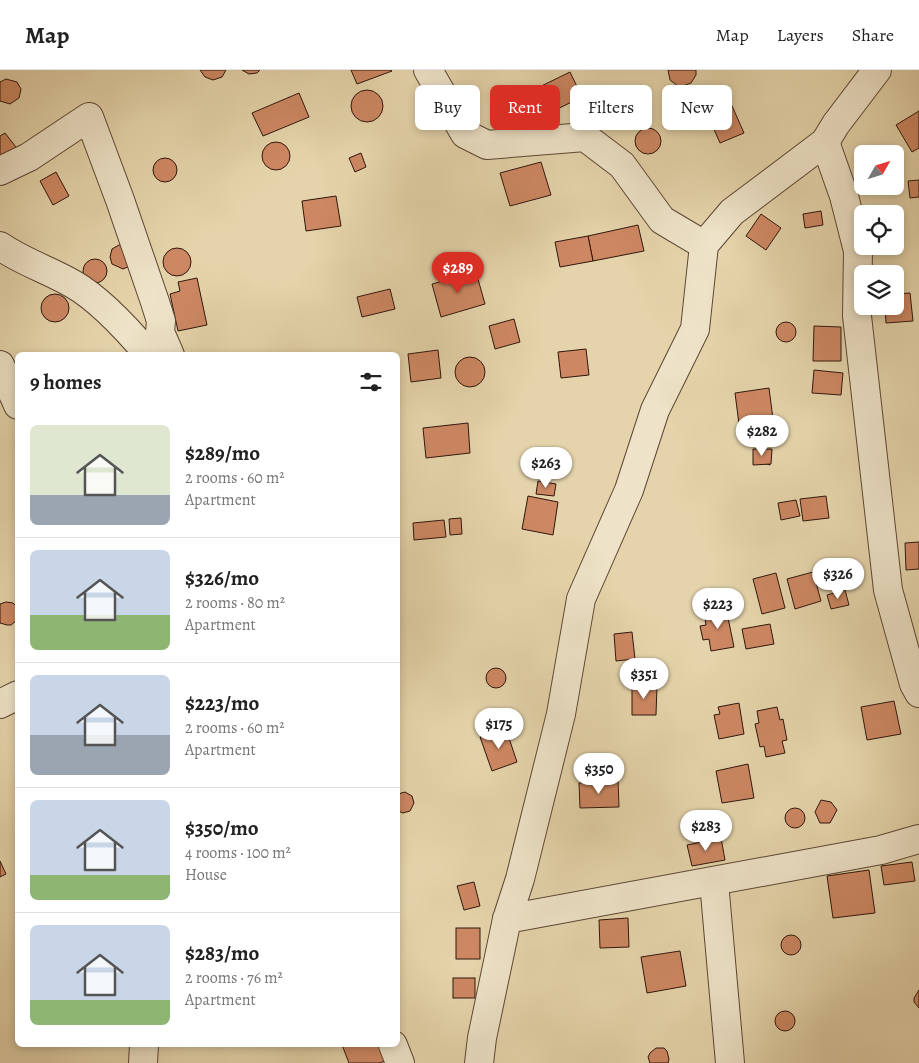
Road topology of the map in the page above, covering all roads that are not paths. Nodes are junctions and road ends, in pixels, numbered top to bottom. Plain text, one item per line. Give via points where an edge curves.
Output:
1 (428, 70) edge
2 (877, 70) edge
3 (826, 142) junction
4 (0, 171) edge
5 (704, 245) junction
6 (0, 246) edge
7 (146, 352) edge
8 (169, 352) edge
9 (0, 365) edge
10 (15, 398) edge
11 (919, 693) edge
12 (15, 696) edge
13 (0, 704) edge
14 (919, 840) edge
15 (714, 882) junction
16 (507, 919) junction
17 (144, 1047) edge
18 (393, 1047) edge
19 (143, 1063) edge
20 (400, 1063) edge
21 (479, 1063) edge
22 (730, 1063) edge

1 - 5 street via 465,134 487,145 585,137 622,165 662,220
2 - 3 street
3 - 5 street via 732,212
3 - 11 street via 858,251 857,316 888,590
4 - 8 street via 29,157 89,116 155,302 161,321 160,332
5 - 16 street via 695,328 655,410 629,490 581,599 561,714
6 - 7 street via 75,285 128,330
9 - 10 street
12 - 13 street
14 - 15 street
15 - 16 street
15 - 22 street
16 - 21 street
17 - 19 street
18 - 20 street

